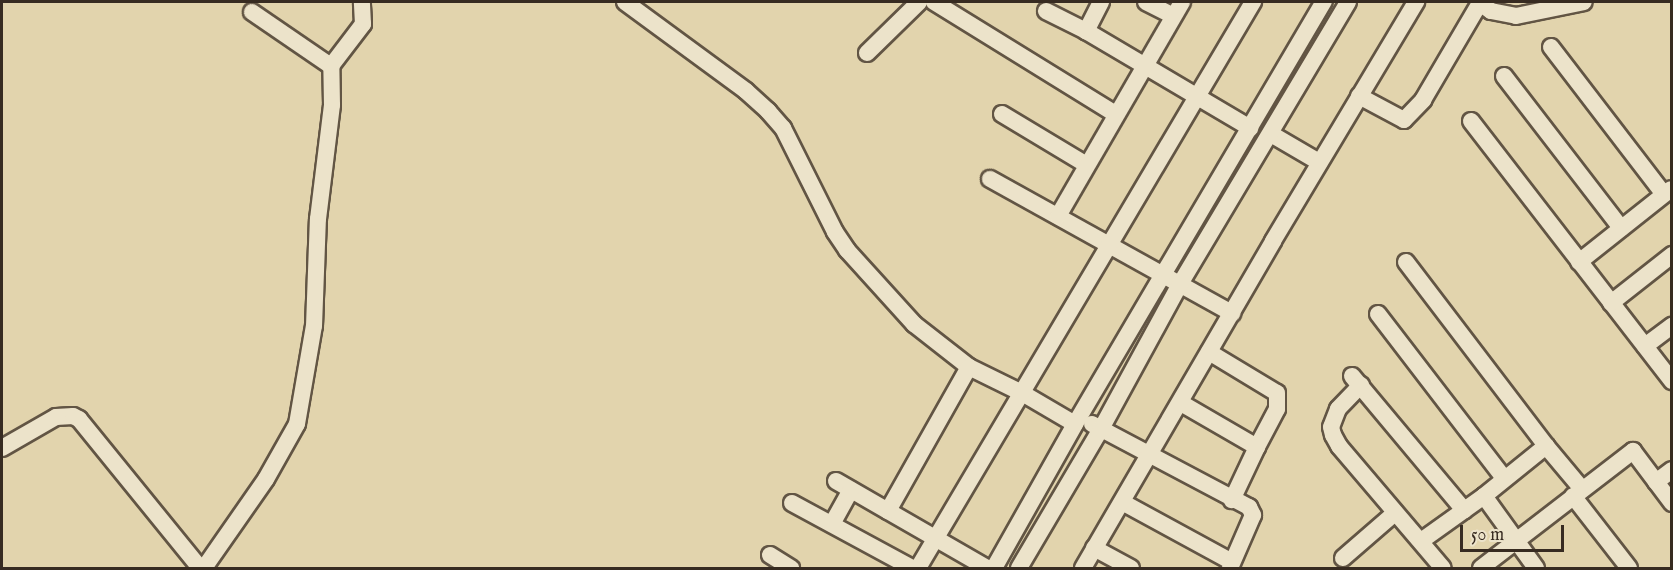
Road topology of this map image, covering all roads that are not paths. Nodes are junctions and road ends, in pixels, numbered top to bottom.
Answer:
1 (362, 2) edge
2 (625, 2) edge
3 (919, 2) edge
4 (934, 2) edge
5 (1101, 2) edge
6 (1146, 2) edge
7 (1182, 2) edge
8 (1253, 2) edge
9 (1324, 2) edge
10 (1348, 2) edge
11 (1416, 2) edge
12 (1480, 2) edge
13 (1584, 2) edge
14 (1046, 11) dead end
15 (252, 12) dead end
16 (1173, 16) junction
17 (1086, 31) junction
18 (1551, 47) dead end
19 (867, 53) dead end
20 (1144, 65) junction
21 (331, 66) junction
22 (1504, 76) dead end
23 (1359, 96) junction
24 (1196, 97) junction
25 (1002, 114) dead end
26 (1115, 114) junction
27 (1471, 121) dead end
28 (1250, 128) junction
29 (1271, 134) junction
30 (1319, 162) junction
31 (1087, 165) junction
32 (990, 178) dead end
33 (1668, 191) edge
34 (1058, 216) junction
35 (1622, 228) junction
36 (1109, 245) junction
37 (1671, 255) edge
38 (1579, 261) junction
39 (1406, 262) dead end
40 (1164, 276) junction
41 (1180, 284) junction
42 (1611, 303) junction
43 (1232, 313) junction
44 (1378, 314) dead end
45 (1671, 326) edge
46 (1645, 346) junction
47 (1209, 352) junction
48 (969, 367) junction
49 (1671, 381) edge
50 (1022, 393) junction
51 (1181, 403) junction
52 (1087, 423) junction
53 (1546, 446) junction
54 (1257, 447) junction
55 (2, 448) edge
56 (1149, 455) junction
57 (1671, 470) edge
58 (1504, 478) junction
59 (836, 481) dead end
60 (1656, 482) junction
61 (851, 490) junction
62 (1578, 492) junction
63 (1484, 496) junction
64 (1232, 500) junction
65 (1122, 502) junction
66 (792, 503) dead end
67 (1671, 503) edge
68 (1464, 510) junction
69 (888, 511) junction
70 (1395, 513) junction
71 (832, 524) junction
72 (936, 540) junction
73 (1421, 541) junction
74 (1516, 541) junction
75 (1094, 548) junction
76 (770, 555) dead end
77 (1343, 558) dead end
78 (1231, 565) edge
79 (1434, 566) edge
80 (202, 568) edge
81 (792, 568) edge
82 (912, 568) edge
83 (918, 568) edge
84 (987, 568) edge
85 (994, 568) edge
86 (1019, 568) edge
87 (1083, 568) edge
88 (1131, 568) edge
89 (1481, 568) edge
90 (1536, 568) edge
91 (1629, 568) edge

1 - 21 street
2 - 48 street
3 - 19 street
4 - 26 street
5 - 17 street
6 - 16 street
7 - 16 street
8 - 24 street
9 - 28 street
10 - 29 street
11 - 23 street
12 - 13 street
12 - 23 street
14 - 17 street
15 - 21 street
16 - 20 street
17 - 20 street
18 - 33 street
20 - 24 street
20 - 26 street
21 - 80 street
22 - 35 street
23 - 30 street
24 - 28 street
24 - 36 street
25 - 31 street
26 - 31 street
27 - 38 street
28 - 40 street
29 - 30 street
29 - 41 street
30 - 43 street
31 - 34 street
32 - 34 street
33 - 35 street
34 - 36 street
35 - 38 street
36 - 40 street
36 - 50 street
37 - 42 street
38 - 42 street
39 - 53 street
40 - 41 street
40 - 52 street
41 - 43 street
41 - 52 street
42 - 46 street
43 - 47 street
44 - 58 street
45 - 46 street
46 - 49 street
47 - 51 street
47 - 54 street
48 - 50 street
48 - 69 street
50 - 52 street
50 - 72 street
51 - 54 street
51 - 56 street
52 - 56 street
52 - 85 street
52 - 86 street
53 - 58 street
53 - 62 street
54 - 64 street
55 - 80 street
56 - 64 street
56 - 65 street
57 - 60 street
58 - 63 street
59 - 61 street
60 - 62 street
60 - 67 street
61 - 69 street
61 - 71 street
62 - 74 street
62 - 91 street
63 - 68 street
63 - 74 street
64 - 78 street
65 - 75 street
65 - 78 street
66 - 71 street
68 - 70 street
68 - 73 street
69 - 72 street
70 - 73 street
70 - 77 street
71 - 82 street
72 - 83 street
72 - 84 street
73 - 79 street
74 - 89 street
74 - 90 street
75 - 87 street
75 - 88 street
76 - 81 street

